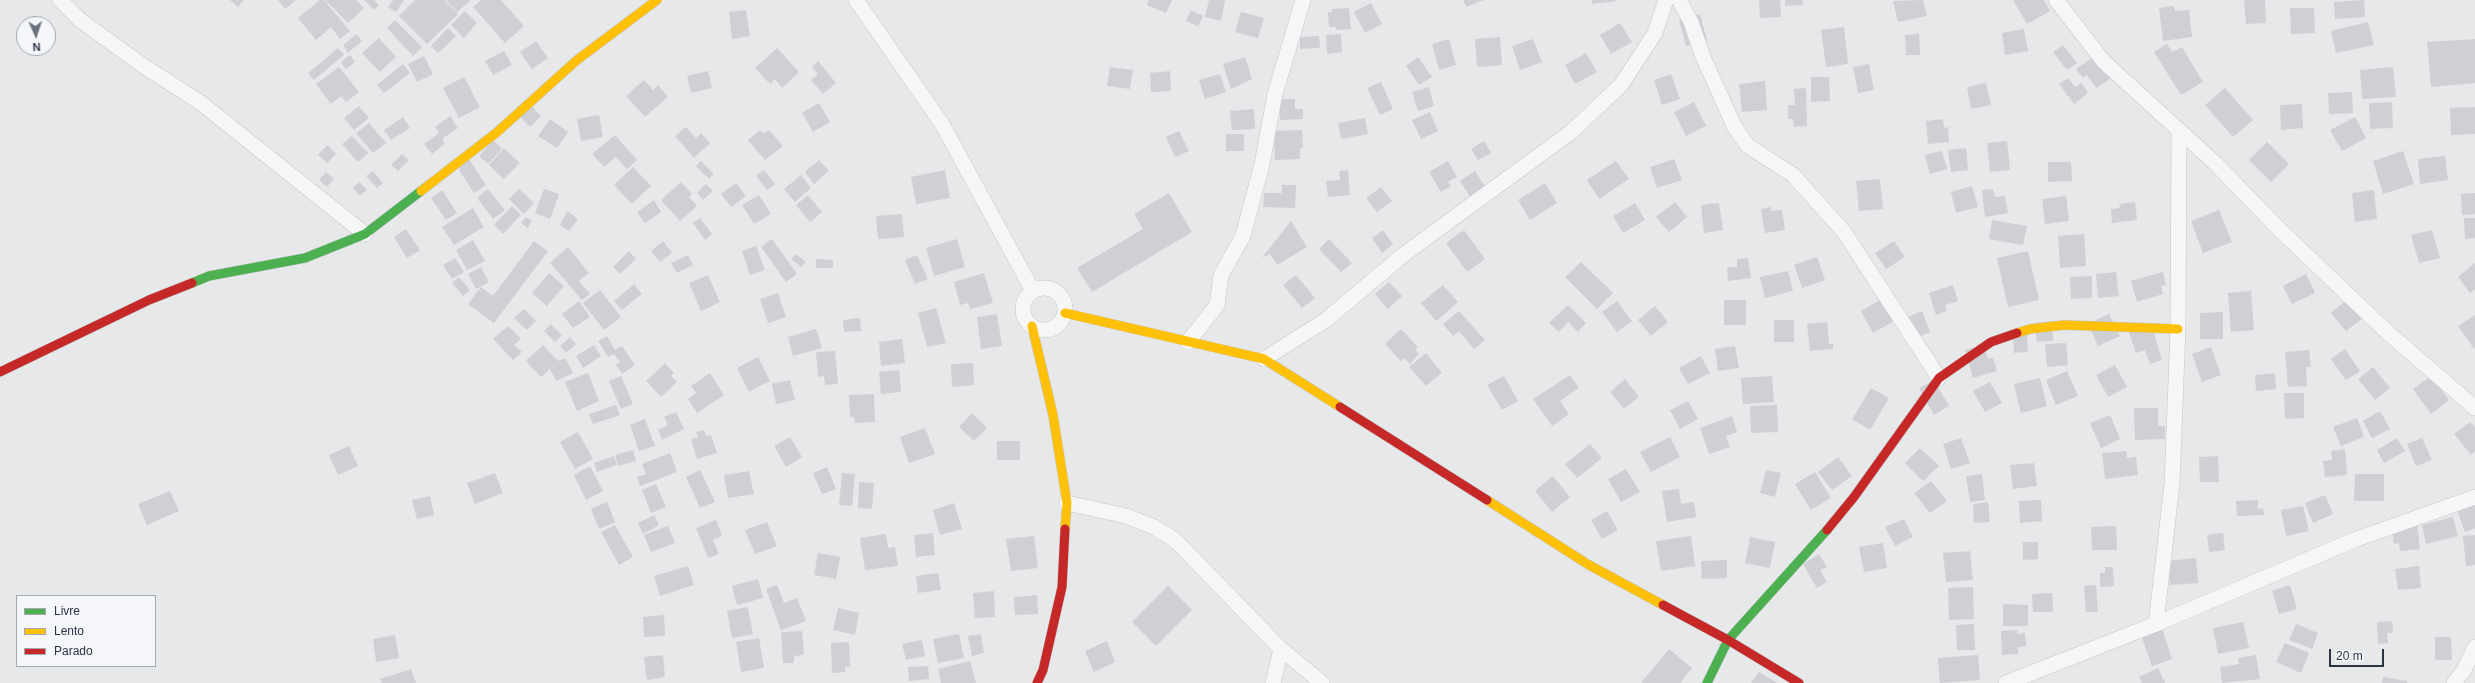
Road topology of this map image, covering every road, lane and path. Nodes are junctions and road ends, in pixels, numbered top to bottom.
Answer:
1 (60, 0) edge
2 (657, 0) edge
3 (856, 0) edge
4 (1303, 0) edge
5 (1666, 0) edge
6 (1678, 0) edge
7 (2056, 0) edge
8 (2179, 132) junction
9 (365, 234) junction
10 (1033, 291) junction
11 (1065, 313) junction
12 (1032, 326) junction
13 (2178, 330) junction
14 (1188, 342) junction
15 (1264, 359) junction
16 (0, 372) edge
17 (1939, 378) junction
18 (2475, 408) edge
19 (2475, 497) edge
20 (1067, 503) junction
21 (2156, 624) junction
22 (1728, 640) junction
23 (2475, 647) edge
24 (1281, 649) junction
25 (1043, 679) edge
26 (1274, 683) edge
27 (1322, 683) edge
28 (1707, 683) edge
29 (1799, 683) edge
30 (2006, 683) edge
31 (2454, 683) edge

1 - 9 street
2 - 9 street
3 - 10 street
4 - 14 street
5 - 15 street
6 - 17 street
7 - 8 street
8 - 13 street
8 - 18 street
9 - 16 street
10 - 11 street
10 - 12 street
11 - 12 street
11 - 14 street
12 - 20 street
13 - 17 street
13 - 21 street
14 - 15 street
15 - 22 street
17 - 22 street
19 - 21 street
20 - 24 street
20 - 25 street
21 - 30 street
22 - 28 street
22 - 29 street
23 - 31 street
24 - 26 street
24 - 27 street

